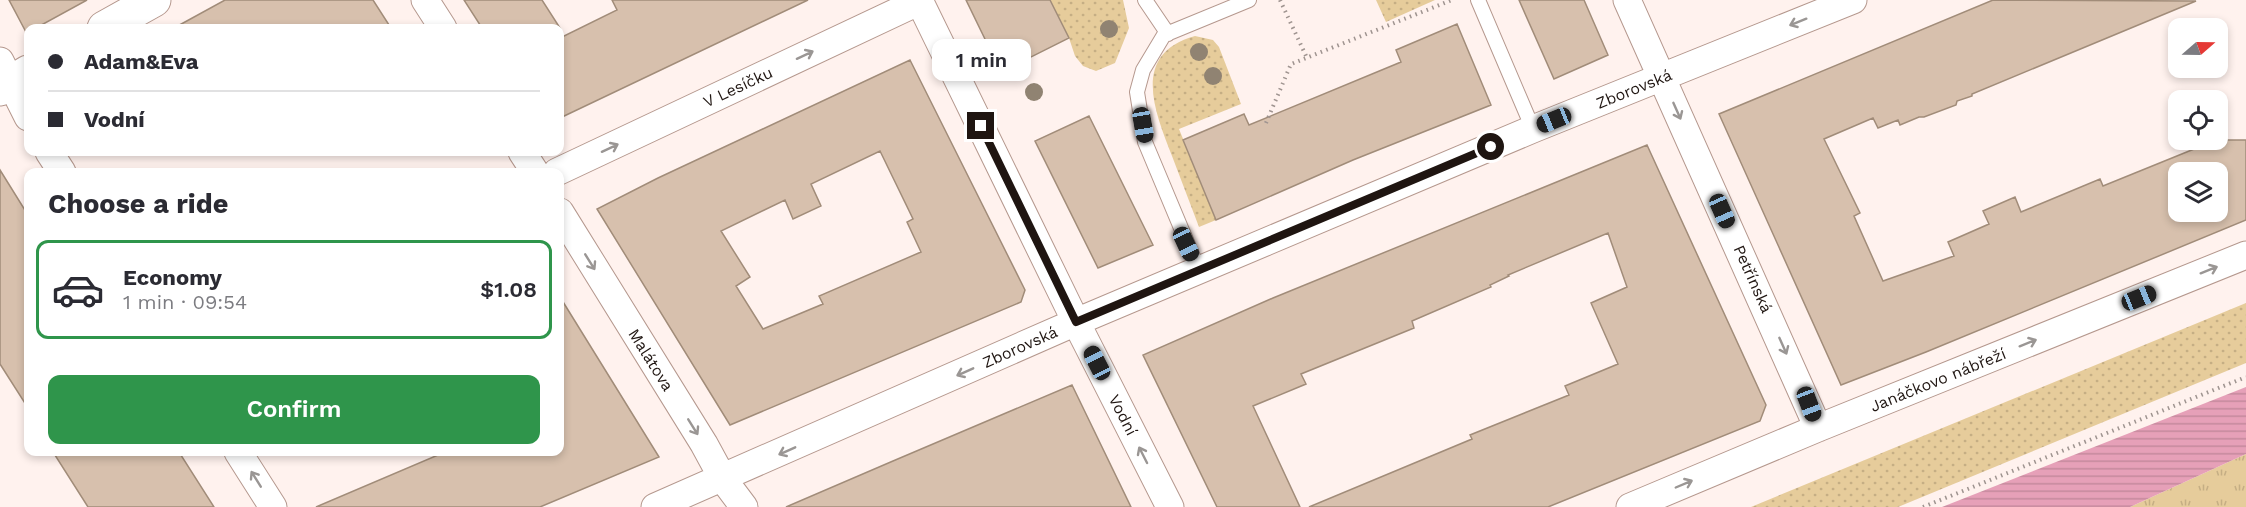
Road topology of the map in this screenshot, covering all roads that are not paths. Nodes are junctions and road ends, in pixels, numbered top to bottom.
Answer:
1 (154, 0) edge
2 (425, 0) edge
3 (919, 0) edge
4 (1145, 0) edge
5 (1249, 0) edge
6 (1478, 0) edge
7 (1627, 0) edge
8 (1853, 0) edge
9 (111, 24) edge
10 (440, 24) edge
11 (1168, 34) junction
12 (10, 76) edge
13 (1662, 77) junction
14 (24, 108) edge
15 (1533, 129) junction
16 (564, 169) edge
17 (564, 218) edge
18 (2246, 255) edge
19 (1198, 271) junction
20 (1076, 322) junction
21 (1818, 428) junction
22 (241, 456) edge
23 (723, 479) junction
24 (273, 507) edge
25 (655, 507) edge
26 (744, 507) edge
27 (1170, 507) edge
28 (1630, 507) edge

1 - 9 street
2 - 10 street
16 -> 3 street, V Lesíčku
3 - 20 street, Vodní
4 - 11 lane
5 - 11 lane
6 - 15 lane
7 - 13 street, Petřínská
8 -> 13 street, Zborovská
11 - 19 lane
12 - 14 street
13 - 15 street, Zborovská
13 -> 21 street, Petřínská
15 - 19 street, Zborovská
17 -> 23 street, Malátova
21 -> 18 street, Janáčkovo nábřeží
19 - 20 street, Zborovská
20 -> 23 street, Zborovská
27 -> 20 street, Vodní
28 -> 21 street, Janáčkovo nábřeží
24 -> 22 street
23 - 25 street, Zborovská
23 - 26 street, Malátova

